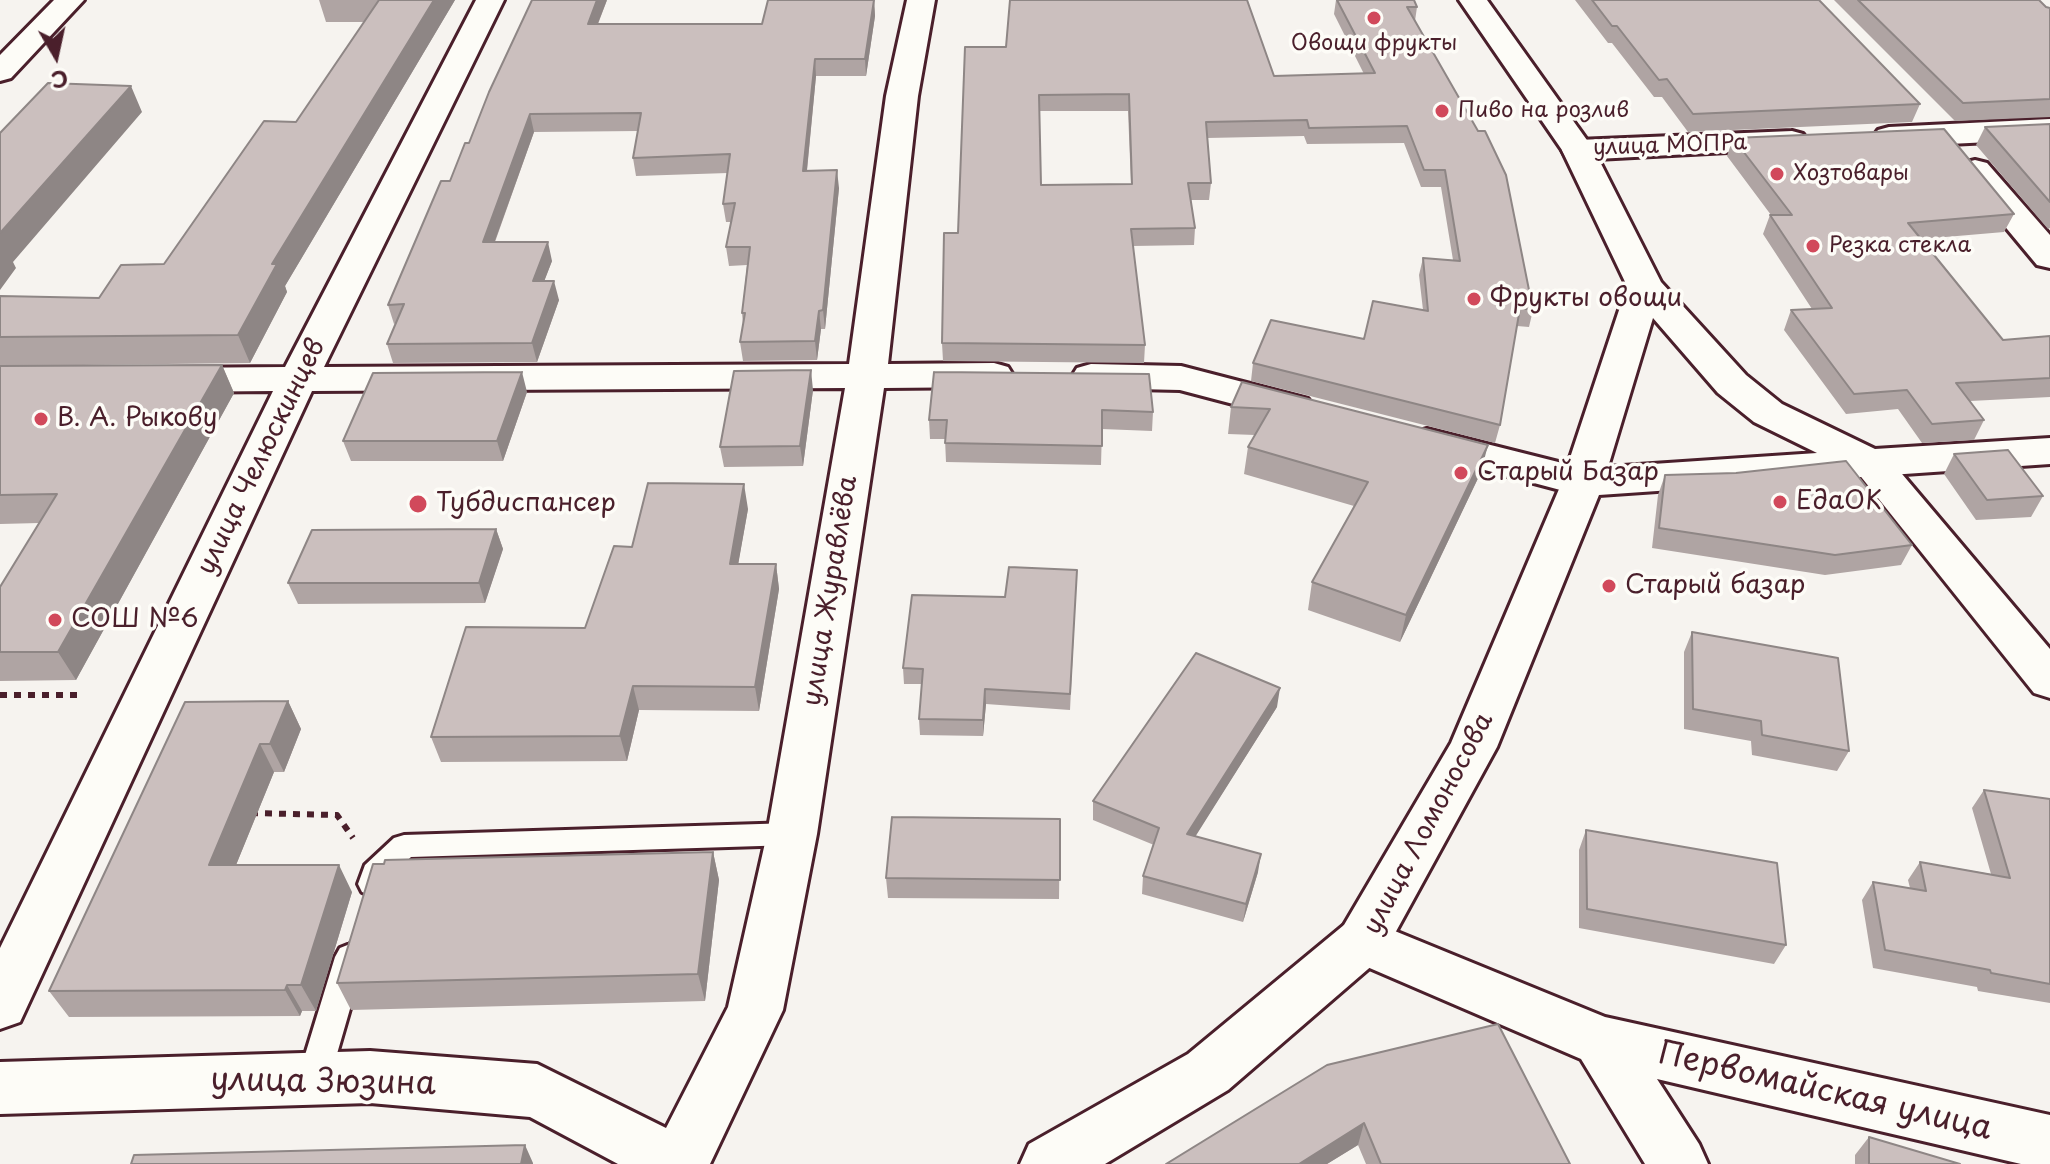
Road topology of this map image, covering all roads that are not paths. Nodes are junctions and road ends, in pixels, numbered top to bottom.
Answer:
1 (70, 0) edge
2 (490, 0) edge
3 (921, 0) edge
4 (1473, 0) edge
5 (0, 72) edge
6 (1913, 101) edge
7 (2050, 129) edge
8 (1947, 135) junction
9 (1578, 150) junction
10 (2050, 257) edge
11 (1645, 286) junction
12 (867, 375) junction
13 (125, 380) edge
14 (298, 380) junction
15 (1336, 418) edge
16 (1398, 434) edge
17 (2050, 451) edge
18 (1872, 464) junction
19 (1583, 482) junction
20 (2050, 681) edge
21 (792, 834) junction
22 (1363, 941) junction
23 (0, 1005) edge
24 (1601, 1041) junction
25 (314, 1078) junction
26 (0, 1088) edge
27 (2050, 1143) edge
28 (678, 1164) edge
29 (1050, 1164) edge
30 (1678, 1164) edge

1 - 5 street
2 - 14 street, улица Челюскинцев
3 - 12 street, улица Журавлёва
4 - 9 street
6 - 8 street
7 - 8 street, улица МОПРа
8 - 9 street, улица МОПРа
8 - 10 street
9 - 11 street
11 - 18 street
11 - 19 street, улица Ломоносова
12 - 14 street
12 - 15 street
12 - 21 street, улица Журавлёва
13 - 14 street
14 - 23 street, улица Челюскинцев
16 - 19 street
17 - 18 street
18 - 19 street
18 - 20 street
19 - 22 street, улица Ломоносова
21 - 25 lane
21 - 28 street, улица Журавлёва
22 - 24 street, улица Ломоносова
22 - 29 street
24 - 27 street, Первомайская улица
24 - 30 street
25 - 26 street, улица Зюзина
25 - 28 street, улица Зюзина

